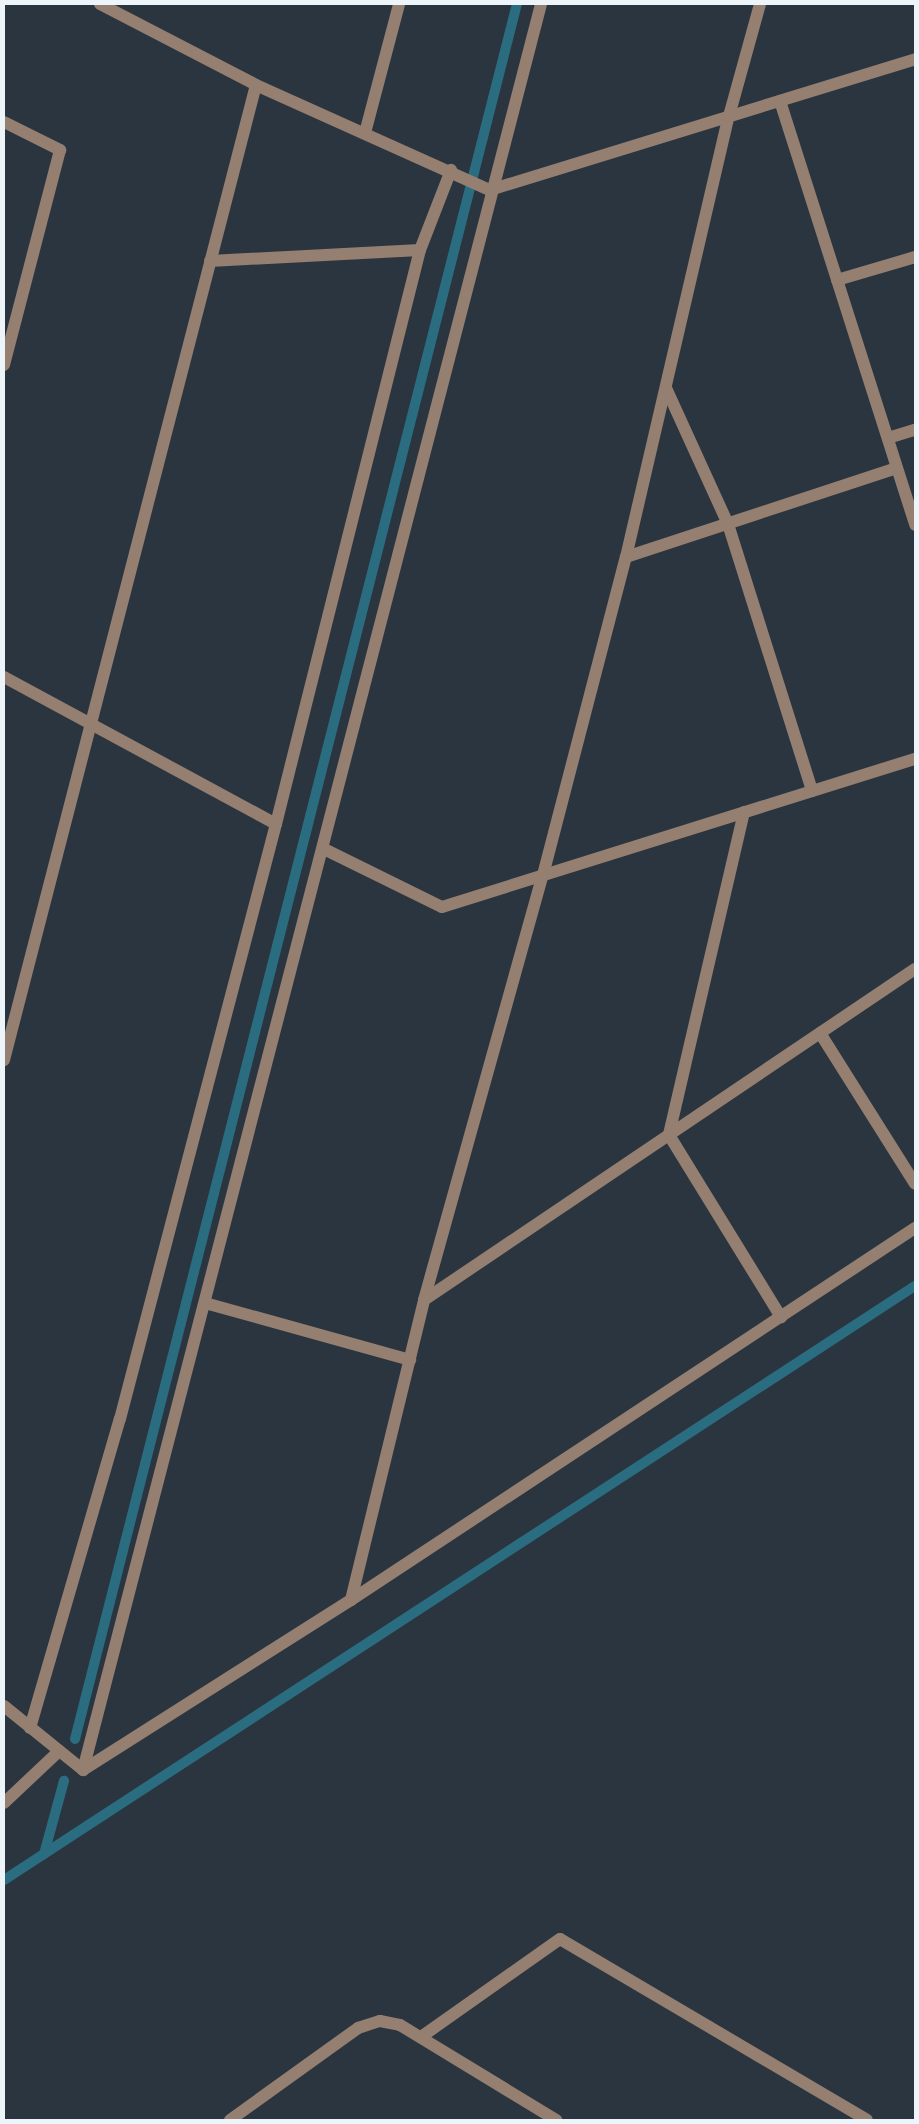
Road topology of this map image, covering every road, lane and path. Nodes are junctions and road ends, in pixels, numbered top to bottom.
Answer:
1 (100, 4) edge
2 (398, 4) edge
3 (541, 4) edge
4 (760, 4) edge
5 (915, 59) edge
6 (256, 85) junction
7 (780, 101) junction
8 (730, 116) junction
9 (4, 122) edge
10 (366, 133) junction
11 (451, 170) junction
12 (490, 190) junction
13 (420, 250) junction
14 (915, 257) edge
15 (210, 261) junction
16 (837, 280) junction
17 (4, 365) edge
18 (666, 388) junction
19 (915, 430) edge
20 (888, 438) junction
21 (897, 468) junction
22 (728, 524) junction
23 (915, 525) edge
24 (626, 558) junction
25 (4, 677) edge
26 (91, 722) junction
27 (915, 759) edge
28 (812, 791) junction
29 (744, 812) junction
30 (276, 824) junction
31 (324, 849) junction
32 (544, 875) junction
33 (915, 969) edge
34 (820, 1033) junction
35 (4, 1060) edge
36 (669, 1135) junction
37 (915, 1184) edge
38 (915, 1228) edge
39 (424, 1300) junction
40 (205, 1303) junction
41 (781, 1317) junction
42 (410, 1360) junction
43 (350, 1600) junction
44 (4, 1706) edge
45 (30, 1728) junction
46 (59, 1751) junction
47 (83, 1770) junction
48 (4, 1803) edge
49 (421, 2037) junction
50 (230, 2120) edge
51 (555, 2120) edge
52 (867, 2120) edge

1 - 6 street
2 - 10 street
3 - 12 street
4 - 8 street
5 - 7 street
6 - 10 street
6 - 15 street
7 - 8 street
7 - 16 street
8 - 12 street
8 - 18 street
9 - 17 street
10 - 11 street
11 - 12 street
11 - 13 street
12 - 31 street
13 - 15 street
13 - 30 street
14 - 16 street
15 - 26 street
16 - 20 street
18 - 22 street
18 - 24 street
19 - 20 street
20 - 21 street
21 - 22 street
21 - 23 street
22 - 24 street
22 - 28 street
24 - 32 street
25 - 26 street
26 - 30 street
26 - 35 street
27 - 28 street
28 - 29 street
29 - 32 street
29 - 36 street
30 - 45 street
31 - 32 street
31 - 40 street
32 - 39 street
33 - 34 street
34 - 36 street
34 - 37 street
36 - 39 street
36 - 41 street
38 - 41 street
39 - 42 street
40 - 42 street
40 - 47 street
41 - 43 street
42 - 43 street
43 - 47 street
44 - 45 street
45 - 46 street
46 - 47 street
46 - 48 street
49 - 50 street
49 - 51 street
49 - 52 street

